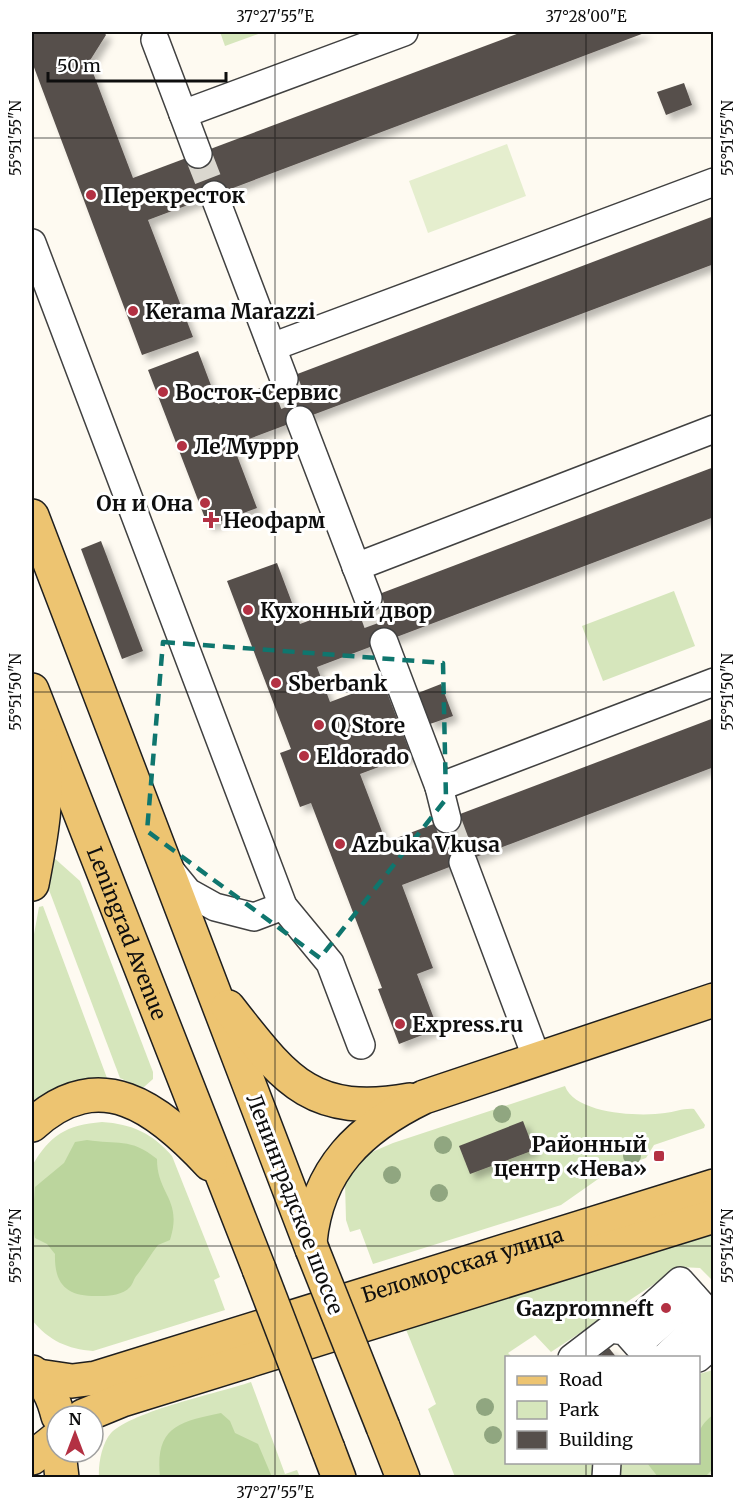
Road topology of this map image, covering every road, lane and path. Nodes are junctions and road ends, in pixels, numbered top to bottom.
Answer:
1 (404, 32) edge
2 (155, 40) dead end
3 (183, 114) junction
4 (198, 153) tunnel mouth
5 (714, 182) edge
6 (214, 195) tunnel mouth
7 (32, 243) edge
8 (272, 347) junction
9 (284, 379) tunnel mouth
10 (300, 420) tunnel mouth
11 (714, 429) edge
12 (32, 516) edge
13 (356, 567) junction
14 (368, 598) tunnel mouth
15 (384, 642) tunnel mouth
16 (714, 682) edge
17 (36, 702) edge
18 (439, 787) junction
19 (447, 819) tunnel mouth
20 (162, 861) junction
21 (463, 862) tunnel mouth
22 (32, 884) edge
23 (283, 906) junction
24 (207, 980) junction
25 (714, 1000) edge
26 (360, 1046) dead end
27 (537, 1059) junction
28 (424, 1097) junction
29 (32, 1125) edge
30 (221, 1177) junction
31 (714, 1186) edge
32 (711, 1217) edge
33 (311, 1245) junction
34 (705, 1310) edge
35 (637, 1344) edge
36 (714, 1344) edge
37 (575, 1356) edge
38 (666, 1356) edge
39 (700, 1356) edge
40 (35, 1374) edge
41 (55, 1404) edge
42 (105, 1407) edge
43 (45, 1448) edge
44 (32, 1458) edge
45 (334, 1463) edge
46 (403, 1478) edge

1 - 3 lane
2 - 3 lane
3 - 4 lane
5 - 8 lane
6 - 8 lane
7 - 23 lane
8 - 9 lane
10 - 13 lane
11 - 13 lane
12 - 20 main road
13 - 14 lane
15 - 18 lane
16 - 18 lane
17 - 22 main road
17 - 30 main road, Leningrad Avenue
18 - 19 lane
20 - 23 lane
20 - 24 main road
21 - 27 lane
23 - 26 lane
24 - 28 main road
24 - 33 main road, Ленинградское шоссе
25 - 27 main road
27 - 28 main road
28 - 33 main road
29 - 30 main road
30 - 45 main road, bridge
31 - 40 main road, Беломорская улица
32 - 42 main road, Беломорская улица
33 - 46 main road, Ленинградское шоссе, bridge
34 - 35 lane
34 - 38 lane
35 - 37 lane
36 - 39 lane
40 - 41 main road
43 - 44 main road

